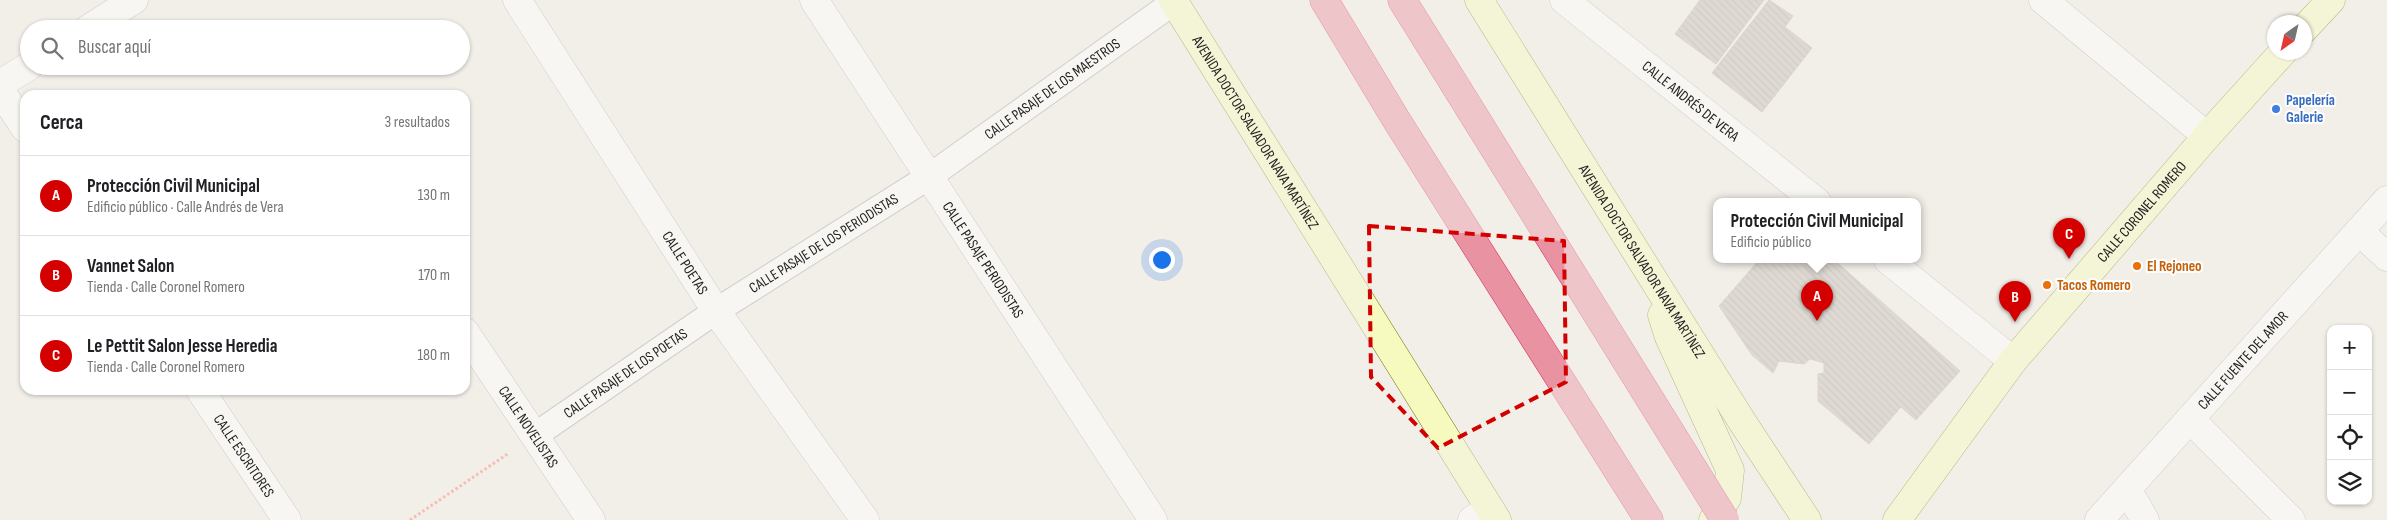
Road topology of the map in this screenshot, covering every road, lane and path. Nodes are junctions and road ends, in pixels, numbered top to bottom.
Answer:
1 (134, 0) edge
2 (517, 0) edge
3 (814, 0) edge
4 (1324, 0) edge
5 (1402, 0) edge
6 (1479, 0) edge
7 (1564, 0) edge
8 (2043, 0) edge
9 (2330, 0) edge
10 (1173, 1) edge
11 (102, 20) edge
12 (2312, 20) edge
13 (2276, 60) edge
14 (20, 72) edge
15 (0, 84) edge
16 (0, 90) edge
17 (20, 120) edge
18 (2207, 136) junction
19 (930, 176) junction
20 (1812, 198) edge
21 (2387, 200) edge
22 (2359, 231) junction
23 (2387, 257) edge
24 (1892, 263) edge
25 (1645, 266) junction
26 (716, 311) junction
27 (470, 340) edge
28 (2013, 361) junction
29 (203, 395) edge
30 (2190, 419) junction
31 (534, 436) junction
32 (2127, 490) junction
33 (1490, 517) edge
34 (287, 520) edge
35 (410, 520) edge
36 (591, 520) edge
37 (865, 520) edge
38 (1153, 520) edge
39 (1649, 520) edge
40 (1712, 520) edge
41 (1725, 520) edge
42 (1807, 520) edge
43 (1897, 520) edge
44 (2099, 520) edge
45 (2145, 520) edge
46 (2291, 520) edge

1 - 11 street
2 - 26 street, CALLE POETAS
3 - 19 street, CALLE PASAJE PERIODISTAS
4 - 39 highway
5 - 41 highway, bridge
6 - 25 main road, AVENIDA DOCTOR SALVADOR NAVA MARTÍNEZ
7 - 20 street, CALLE ANDRÉS DE VERA
8 - 18 street
9 - 12 main road
10 - 19 street, CALLE PASAJE DE LOS MAESTROS
10 - 33 main road, AVENIDA DOCTOR SALVADOR NAVA MARTÍNEZ
13 - 18 main road, CALLE CORONEL ROMERO
14 - 15 street
16 - 17 street
18 - 28 main road, CALLE CORONEL ROMERO
19 - 26 street, CALLE PASAJE DE LOS PERIODISTAS
19 - 38 street, CALLE PASAJE PERIODISTAS
21 - 22 street, CALLE FUENTE DEL AMOR
22 - 23 street
22 - 30 street, CALLE FUENTE DEL AMOR
24 - 28 street
25 - 40 main road
25 - 42 main road, AVENIDA DOCTOR SALVADOR NAVA MARTÍNEZ
26 - 31 street, CALLE PASAJE DE LOS POETAS
26 - 37 street, CALLE POETAS
27 - 31 street, CALLE NOVELISTAS
28 - 43 main road, CALLE CORONEL ROMERO
29 - 34 street, CALLE ESCRITORES
30 - 32 street, CALLE FUENTE DEL AMOR
30 - 46 street
31 - 35 path
31 - 36 street, CALLE NOVELISTAS
32 - 44 street, CALLE FUENTE DEL AMOR
32 - 45 street

